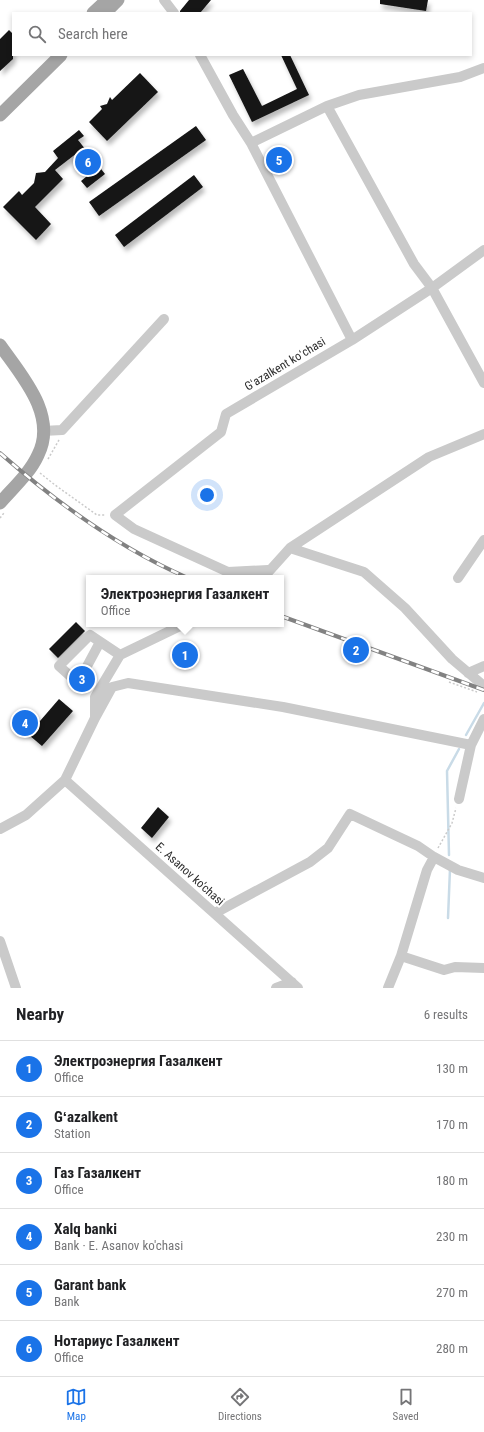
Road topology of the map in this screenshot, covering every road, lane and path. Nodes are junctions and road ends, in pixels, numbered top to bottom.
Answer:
1 (106, 0) edge
2 (118, 0) edge
3 (164, 0) edge
4 (94, 12) edge
5 (106, 12) edge
6 (173, 12) edge
7 (49, 56) edge
8 (60, 56) edge
9 (201, 56) edge
10 (484, 68) edge
11 (0, 104) edge
12 (327, 106) junction
13 (0, 115) edge
14 (251, 143) junction
15 (484, 250) edge
16 (432, 288) junction
17 (164, 319) dead end
18 (352, 340) junction
19 (0, 345) edge
20 (484, 383) edge
21 (62, 430) junction
22 (43, 431) junction
23 (484, 434) edge
24 (48, 461) dead end
25 (36, 478) dead end
26 (0, 503) edge
27 (115, 515) junction
28 (484, 540) edge
29 (290, 548) junction
30 (266, 574) edge
31 (231, 575) edge
32 (458, 578) dead end
33 (178, 627) edge
34 (100, 642) junction
35 (120, 655) junction
36 (484, 666) edge
37 (468, 673) junction
38 (449, 682) dead end
39 (480, 689) edge
40 (95, 718) junction
41 (484, 719) edge
42 (471, 745) junction
43 (65, 780) junction
44 (459, 799) joint
45 (0, 829) edge
46 (434, 857) junction
47 (484, 878) edge
48 (215, 913) junction
49 (0, 941) edge
50 (401, 956) junction
51 (484, 968) edge
52 (295, 985) edge
53 (16, 988) edge
54 (276, 988) edge
55 (388, 988) edge

1 - 4 main road
2 - 5 main road
3 - 6 street
7 - 11 main road
8 - 13 main road
9 - 14 street
10 - 12 street
12 - 14 street
12 - 16 street
14 - 18 street
15 - 16 street, Gʻazalkent koʻchasi
16 - 18 street, Gʻazalkent koʻchasi
16 - 20 street
17 - 21 street
18 - 27 street, Gʻazalkent koʻchasi
19 - 22 main road
21 - 22 street
21 - 24 path
22 - 26 main road
23 - 29 street
25 - 27 path
27 - 31 street
28 - 32 street
29 - 30 street
29 - 37 street
30 - 31 street
33 - 35 street
34 - 34 street
34 - 35 street
35 - 40 street
36 - 37 street
37 - 39 street
38 - 39 path
40 - 42 street
40 - 43 street
41 - 42 street
42 - 44 street
43 - 45 street
43 - 48 street, E. Asanov ko'chasi
44 - 46 path
46 - 47 street
46 - 48 street
46 - 50 street
48 - 52 street, E. Asanov ko'chasi
49 - 53 street
50 - 51 street
50 - 55 street
52 - 54 street

